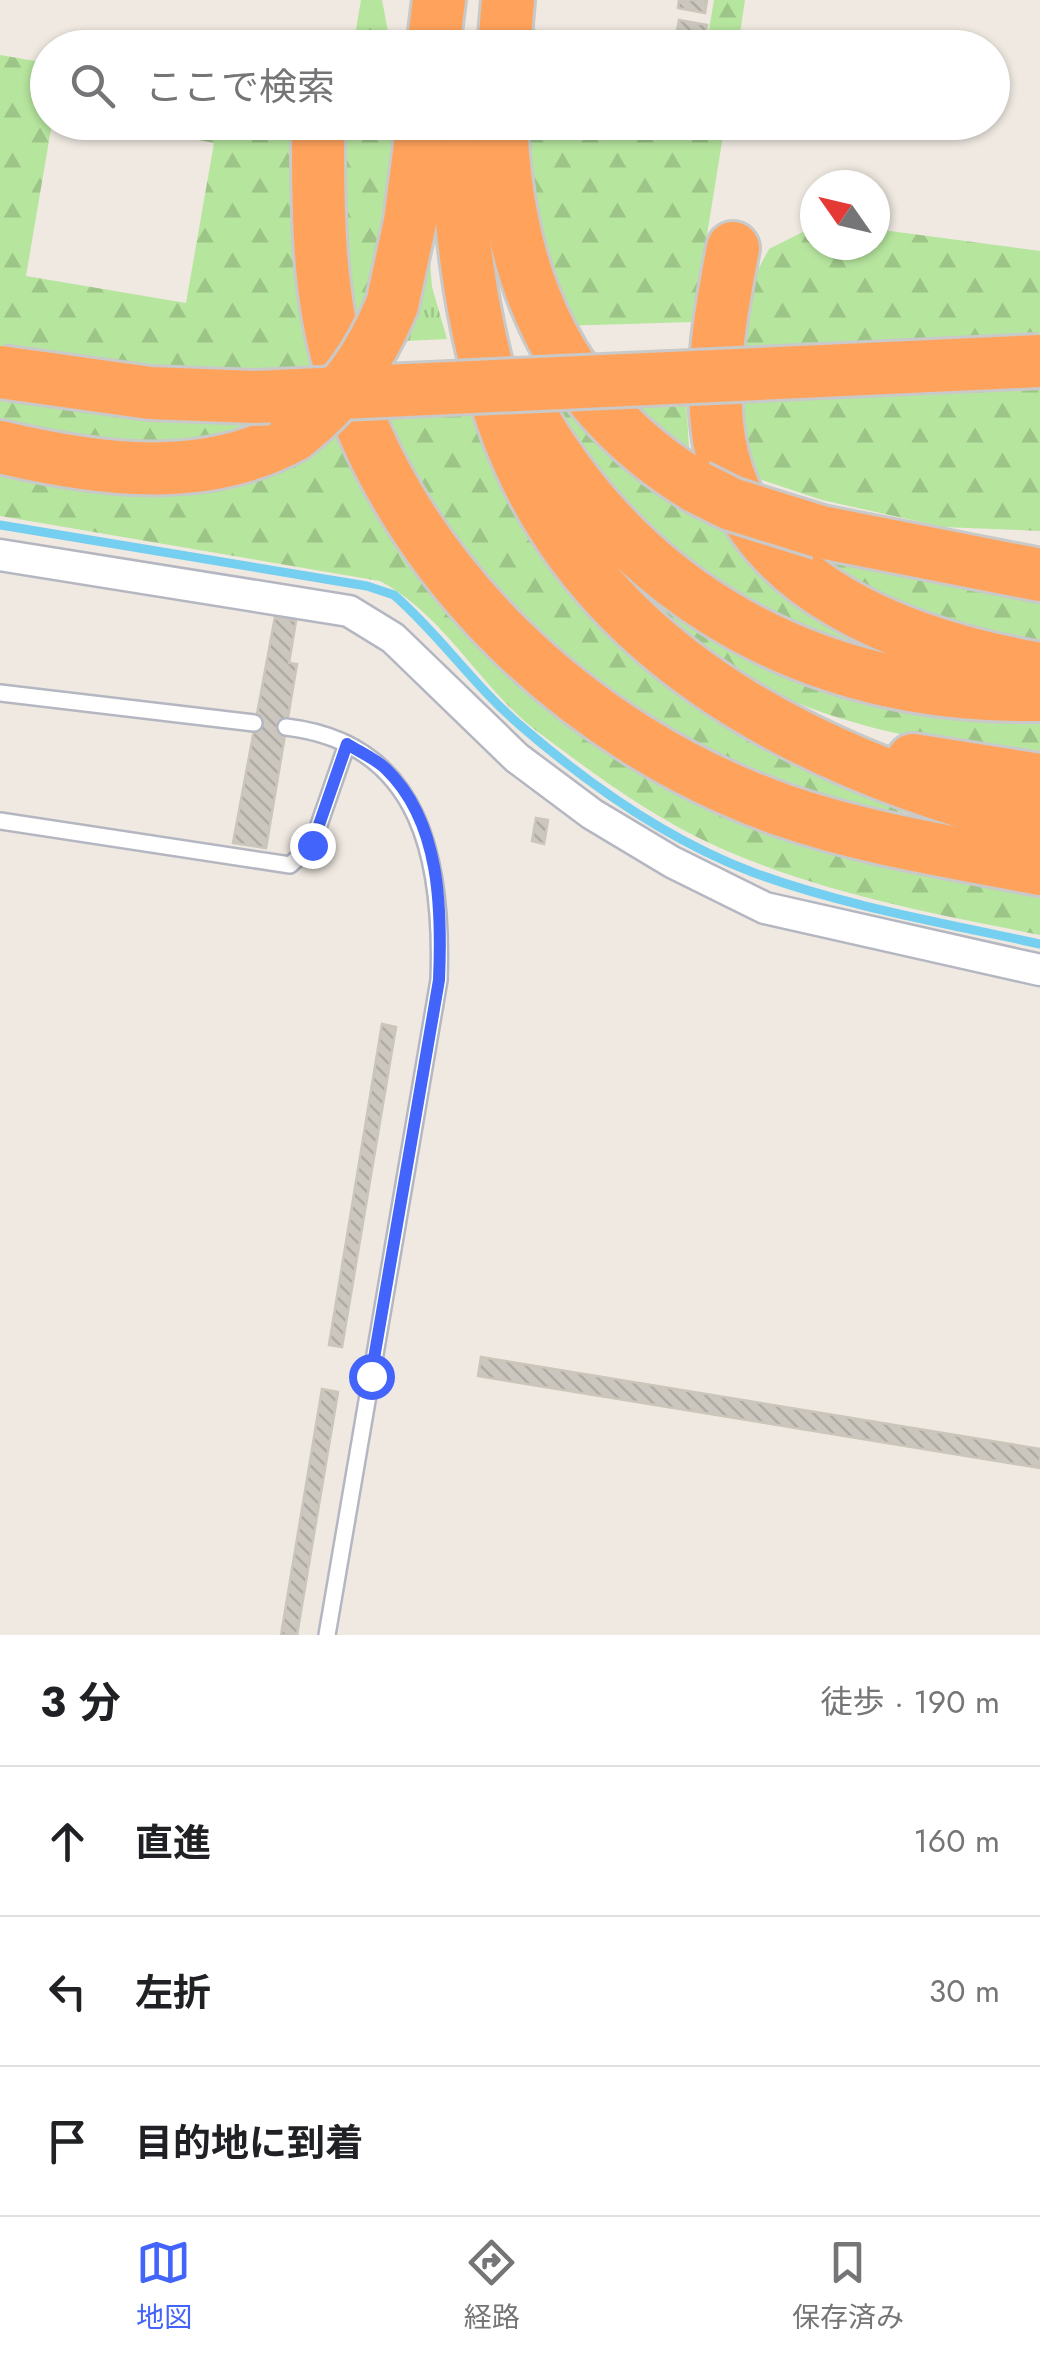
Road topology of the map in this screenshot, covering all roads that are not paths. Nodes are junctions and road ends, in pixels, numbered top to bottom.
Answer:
1 (439, 0) edge
2 (450, 0) edge
3 (508, 0) edge
4 (435, 30) edge
5 (450, 30) edge
6 (506, 30) edge
7 (421, 140) edge
8 (456, 140) edge
9 (502, 140) edge
10 (318, 144) dead end
11 (734, 248) dead end
12 (472, 285) junction
13 (1040, 362) edge
14 (0, 372) edge
15 (0, 448) edge
16 (0, 556) edge
17 (983, 564) junction
18 (1040, 564) edge
19 (1040, 575) edge
20 (1040, 668) edge
21 (0, 693) edge
22 (1040, 695) edge
23 (254, 723) dead end
24 (286, 727) dead end
25 (786, 729) junction
26 (347, 744) junction
27 (1040, 780) edge
28 (0, 821) edge
29 (1040, 823) edge
30 (1040, 870) edge
31 (1040, 970) edge
32 (327, 1635) edge

1 - 4 highway
2 - 5 highway
3 - 6 highway
7 - 15 highway, bridge
8 - 12 highway
9 - 17 highway, bridge
10 - 30 highway
11 - 20 highway
12 - 22 highway
12 - 25 highway
13 - 14 highway, bridge
16 - 31 street
17 - 18 highway
17 - 19 highway
21 - 23 lane
24 - 26 lane
25 - 27 highway
25 - 29 highway
26 - 28 lane
26 - 32 lane

